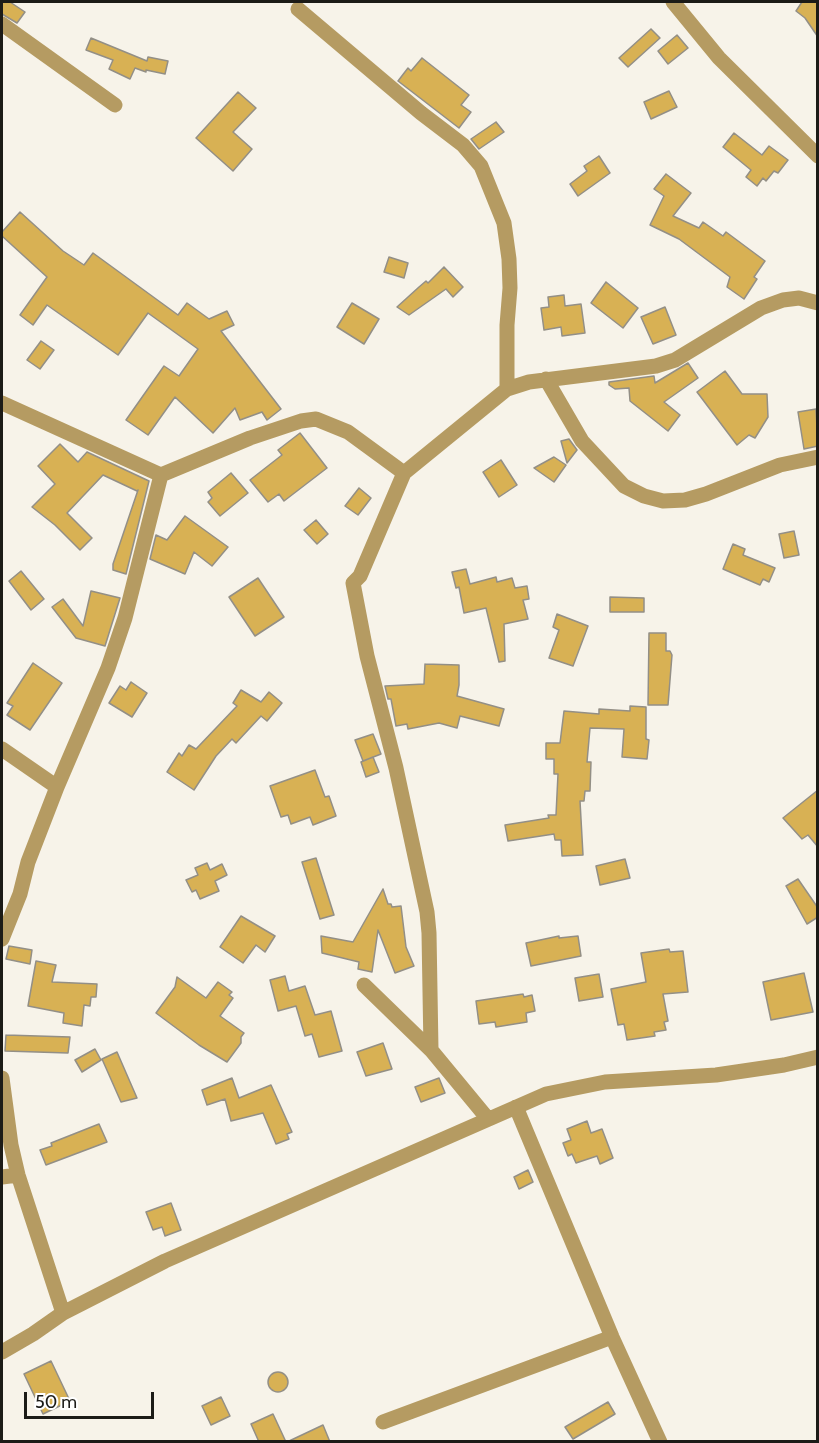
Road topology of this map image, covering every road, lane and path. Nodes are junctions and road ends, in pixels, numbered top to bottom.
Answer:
1 (674, 2) edge
2 (298, 9) dead end
3 (2, 24) edge
4 (115, 105) dead end
5 (818, 156) edge
6 (818, 303) edge
7 (546, 380) junction
8 (507, 389) junction
9 (2, 404) edge
10 (818, 457) edge
11 (404, 473) junction
12 (161, 475) junction
13 (2, 748) edge
14 (57, 787) junction
15 (2, 939) edge
16 (364, 985) dead end
17 (431, 1050) junction
18 (818, 1057) edge
19 (2, 1078) edge
20 (516, 1107) junction
21 (488, 1119) junction
22 (18, 1175) junction
23 (2, 1177) edge
24 (63, 1313) junction
25 (612, 1337) junction
26 (2, 1352) edge
27 (383, 1422) dead end
28 (660, 1442) edge

1 - 5 street
2 - 8 street
3 - 4 street
6 - 7 street
7 - 8 street
7 - 10 street
8 - 11 street
9 - 12 street
11 - 12 street
11 - 17 street
12 - 14 street
13 - 14 street
14 - 15 street
16 - 17 street
17 - 21 street
18 - 20 street
19 - 22 street
20 - 21 street
20 - 25 street
21 - 24 street
22 - 23 street
22 - 24 street
24 - 26 street
25 - 27 street
25 - 28 street

